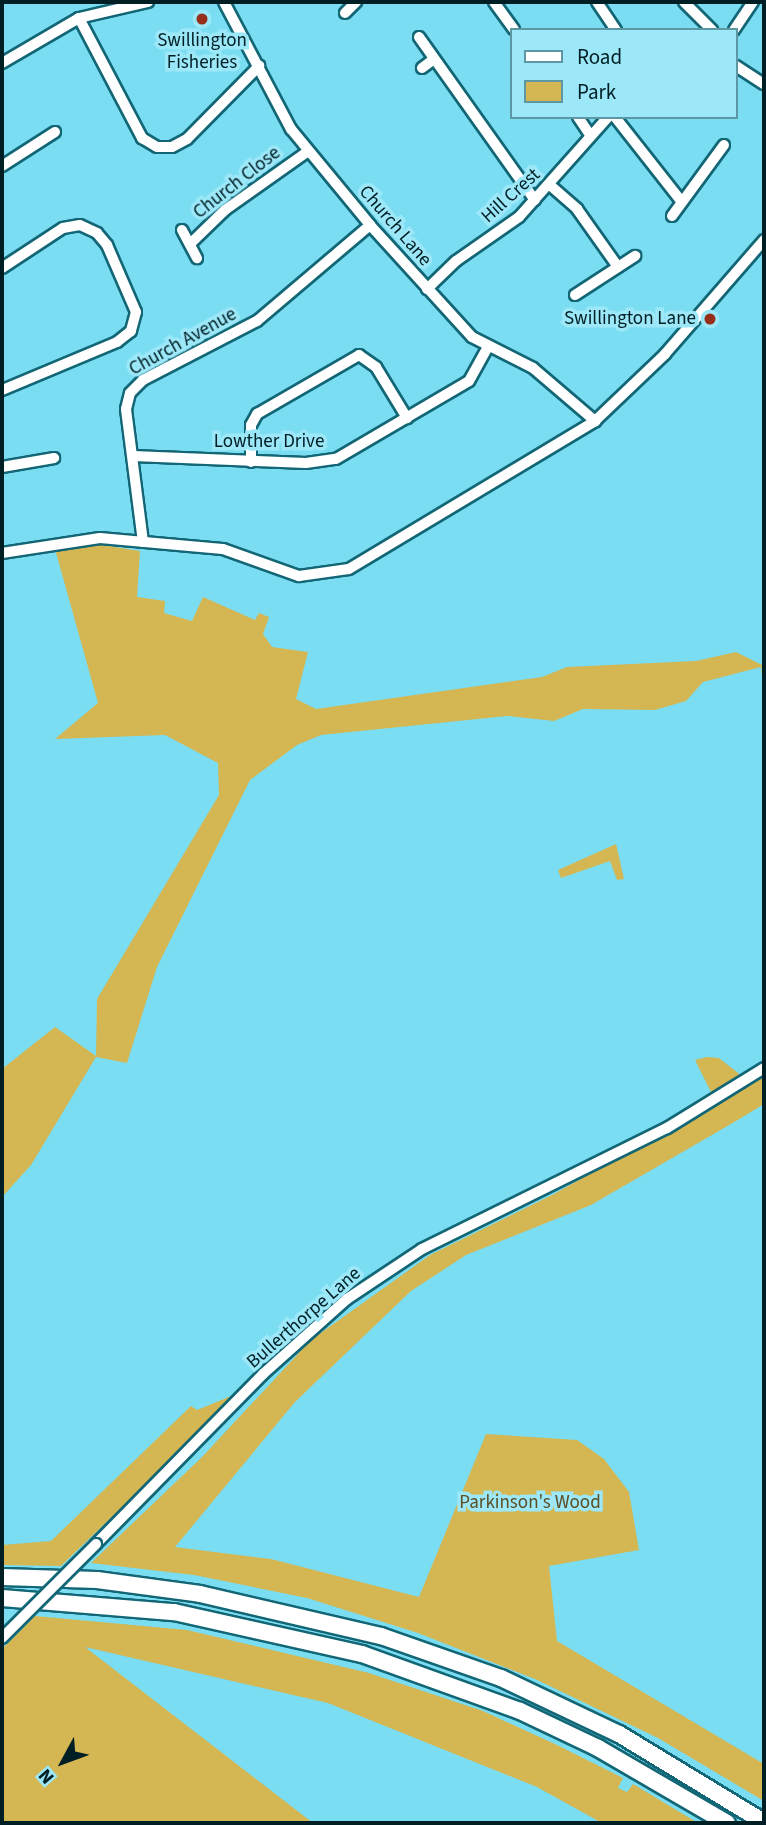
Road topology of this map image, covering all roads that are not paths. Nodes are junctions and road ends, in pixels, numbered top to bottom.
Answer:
1 (148, 2) edge
2 (224, 2) edge
3 (356, 2) edge
4 (597, 2) edge
5 (684, 2) edge
6 (495, 3) edge
7 (752, 4) edge
8 (484, 11) dead end
9 (764, 11) edge
10 (345, 13) dead end
11 (79, 18) junction
12 (513, 28) edge
13 (615, 28) edge
14 (710, 28) edge
15 (735, 28) edge
16 (419, 37) dead end
17 (435, 59) junction
18 (2, 63) edge
19 (259, 66) junction
20 (738, 67) edge
21 (422, 68) dead end
22 (764, 83) edge
23 (579, 119) edge
24 (606, 119) edge
25 (617, 119) edge
26 (55, 132) dead end
27 (590, 135) junction
28 (724, 145) dead end
29 (307, 152) junction
30 (2, 166) edge
31 (551, 186) junction
32 (535, 200) junction
33 (682, 202) junction
34 (672, 216) dead end
35 (370, 225) junction
36 (182, 230) dead end
37 (764, 240) edge
38 (190, 244) junction
39 (635, 256) dead end
40 (197, 258) dead end
41 (618, 267) junction
42 (2, 268) edge
43 (427, 289) junction
44 (575, 295) dead end
45 (488, 347) junction
46 (2, 390) edge
47 (407, 418) junction
48 (595, 421) junction
49 (133, 456) junction
50 (54, 458) dead end
51 (251, 462) junction
52 (2, 467) edge
53 (143, 542) junction
54 (2, 553) edge
55 (764, 1068) edge
56 (2, 1577) edge
57 (2, 1598) edge
58 (2, 1638) edge
59 (764, 1822) edge
60 (727, 1823) edge

1 - 11 street
2 - 19 street, Church Lane
3 - 10 street
4 - 13 street
5 - 14 street
6 - 8 street
6 - 12 street
7 - 9 street
7 - 15 street
11 - 18 street
11 - 19 street
16 - 17 street
17 - 21 street
17 - 32 street
19 - 29 street, Church Lane
20 - 22 street
23 - 27 street
24 - 27 street, Hill Crest
25 - 33 street
26 - 30 street
27 - 31 street, Hill Crest
28 - 33 street
29 - 35 street, Church Lane
29 - 38 street, Church Close
31 - 32 street, Hill Crest
31 - 41 street
32 - 43 street, Hill Crest
33 - 34 street
35 - 43 street, Church Lane
35 - 49 street, Church Avenue
36 - 38 street, Church Close
37 - 48 street
38 - 40 street, Church Close
39 - 41 street
41 - 44 street
42 - 46 street
43 - 45 street, Church Lane
45 - 47 street, Lowther Drive
45 - 48 street, Church Lane
47 - 51 street, Lowther Drive
47 - 51 street
48 - 53 street
49 - 51 street, Lowther Drive
49 - 53 street, Church Avenue
50 - 52 street
53 - 54 street
55 - 58 street, Bullerthorpe Lane, bridge
56 - 59 highway
57 - 60 highway

